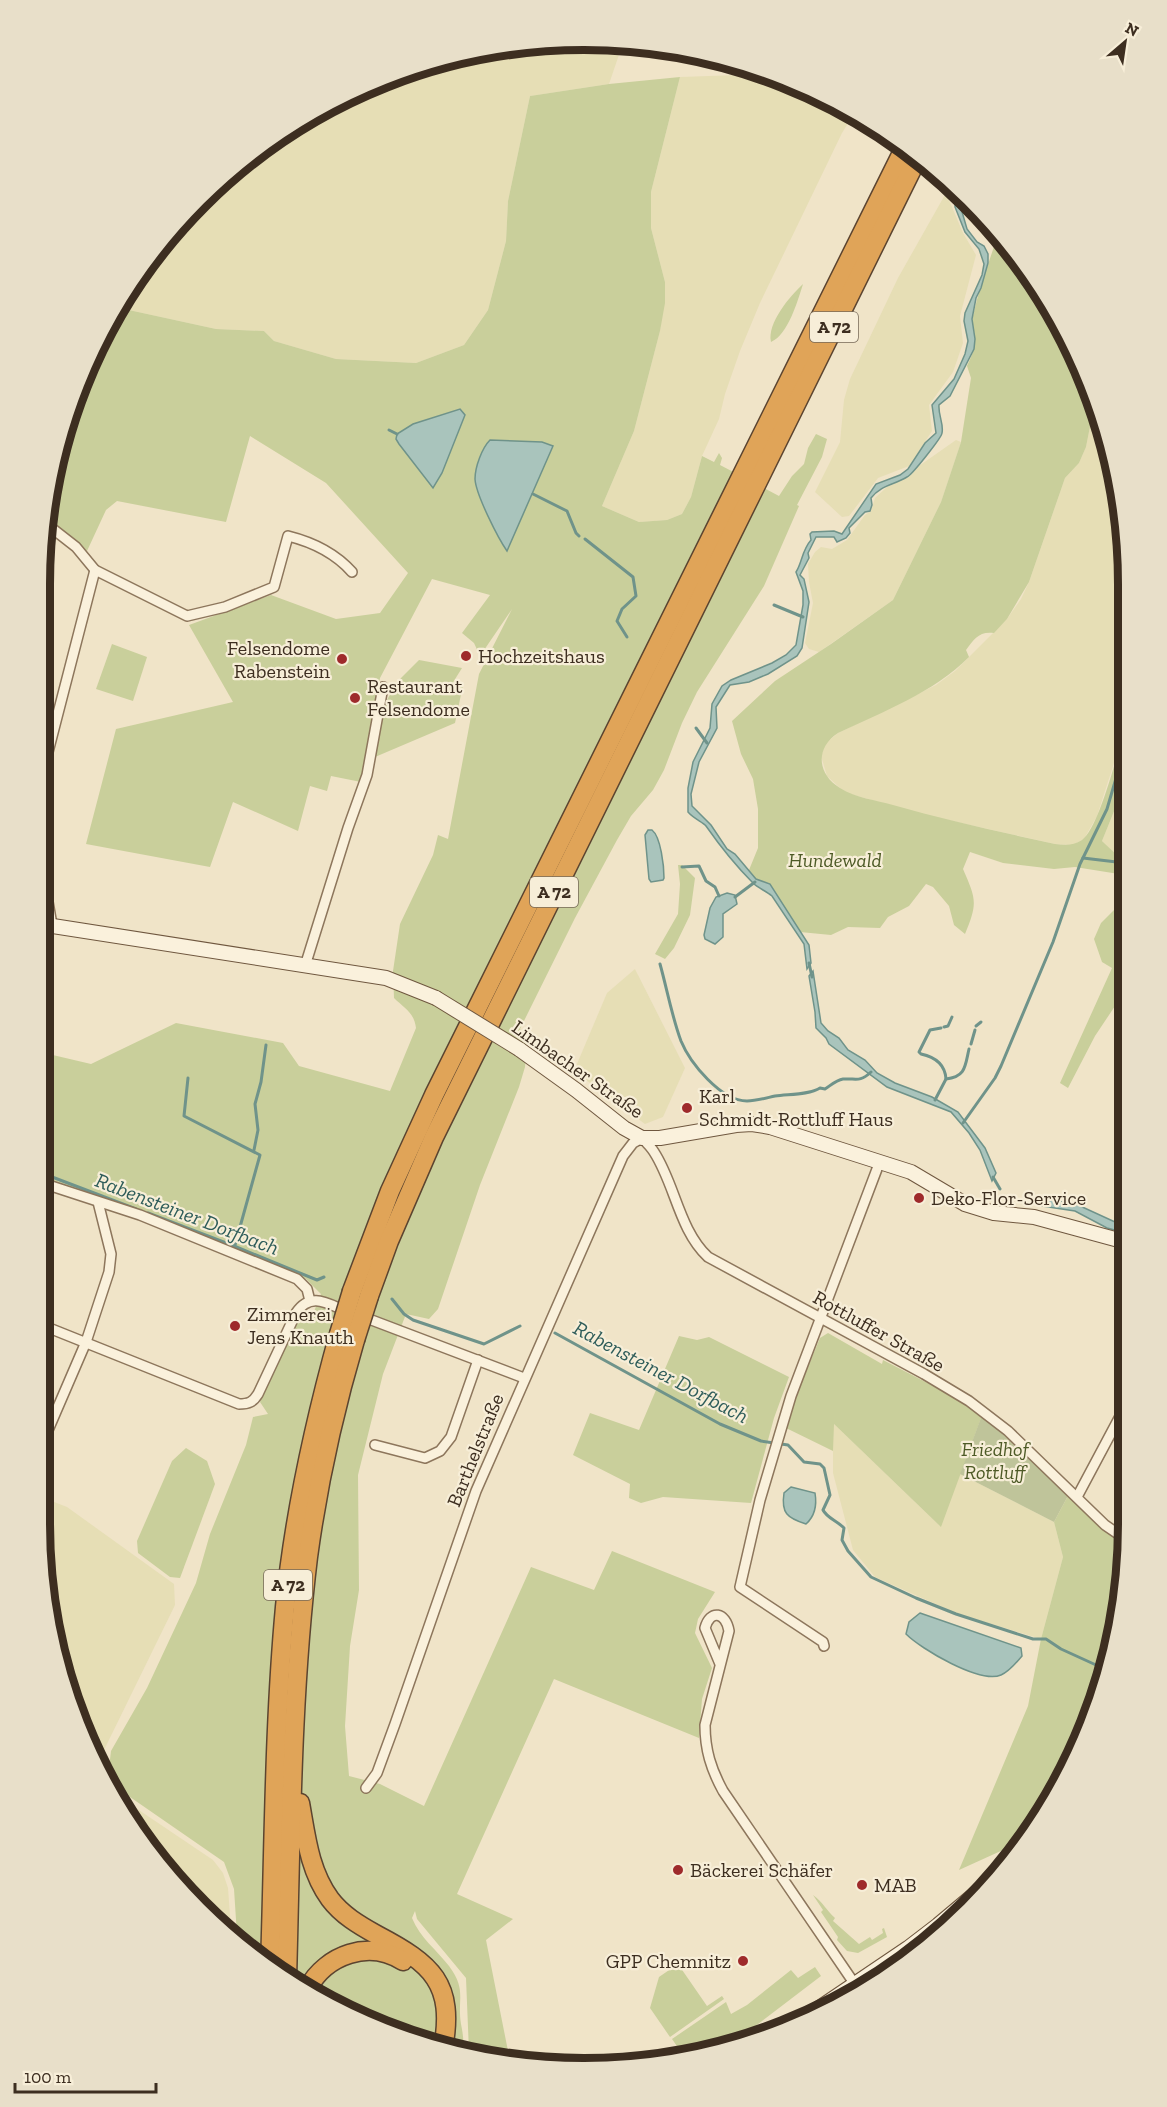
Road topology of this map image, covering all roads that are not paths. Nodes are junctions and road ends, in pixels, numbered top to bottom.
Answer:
1 (900, 154) edge
2 (914, 164) edge
3 (53, 529) edge
4 (94, 570) junction
5 (352, 572) dead end
6 (383, 687) dead end
7 (50, 744) edge
8 (50, 926) edge
9 (305, 966) junction
10 (642, 1138) junction
11 (880, 1161) junction
12 (50, 1186) edge
13 (98, 1202) junction
14 (1118, 1240) edge
15 (361, 1294) junction
16 (310, 1301) junction
17 (821, 1319) junction
18 (50, 1328) edge
19 (347, 1337) junction
20 (86, 1342) junction
21 (478, 1360) junction
22 (524, 1378) junction
23 (1118, 1420) edge
24 (50, 1425) edge
25 (375, 1445) dead end
26 (1077, 1497) junction
27 (1117, 1533) edge
28 (824, 1646) dead end
29 (720, 1664) junction
30 (294, 1772) junction
31 (366, 1788) dead end
32 (914, 1943) edge
33 (270, 1956) edge
34 (287, 1968) edge
35 (311, 1983) edge
36 (854, 1983) junction
37 (849, 1987) edge
38 (434, 2036) edge
39 (445, 2039) edge

1 - 15 highway, A 72
2 - 15 highway, A 72
3 - 4 street
4 - 5 street
4 - 7 street
6 - 9 street
8 - 9 street, Limbacher Straße
9 - 10 street, Limbacher Straße, bridge
10 - 11 street, Limbacher Straße
10 - 17 street, Rottluffer Straße
10 - 22 street, Barthelstraße
11 - 14 street, Limbacher Straße
11 - 17 street
12 - 13 street
13 - 16 street
13 - 20 street
15 - 19 highway, A 72, bridge
16 - 20 street
16 - 21 street
17 - 26 street, Rottluffer Straße
17 - 28 street
18 - 20 street
19 - 30 highway, A 72
19 - 33 highway, A 72
20 - 24 street
21 - 22 street
21 - 25 street
22 - 31 street, Barthelstraße
23 - 26 street
26 - 27 street, Rottluffer Straße
29 - 29 street
29 - 36 street
30 - 34 highway, A 72
30 - 39 highway
32 - 36 street
35 - 38 highway
36 - 37 street

